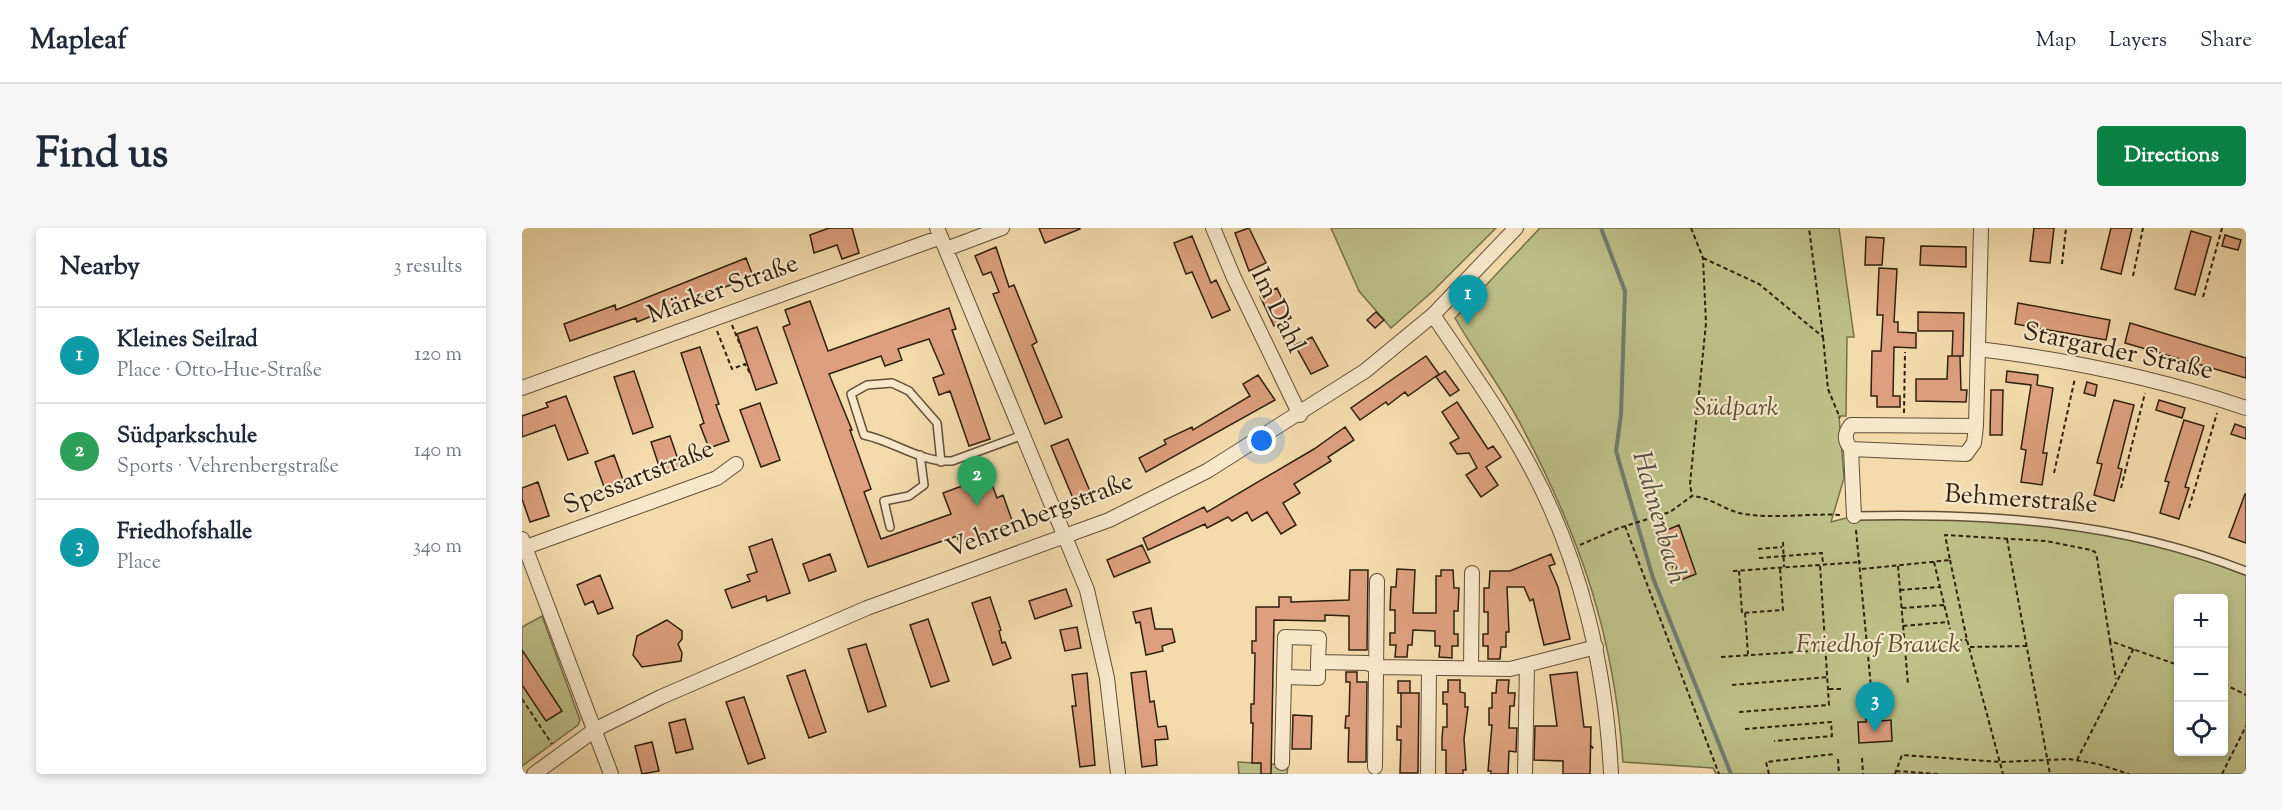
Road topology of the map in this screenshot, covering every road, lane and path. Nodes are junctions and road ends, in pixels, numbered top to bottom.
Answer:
1 (1002, 228) edge
2 (1213, 228) edge
3 (1516, 228) edge
4 (1691, 228) edge
5 (1809, 228) edge
6 (1981, 228) edge
7 (2066, 228) edge
8 (2143, 228) edge
9 (2222, 228) edge
10 (941, 238) edge
11 (1703, 258) junction
12 (2062, 264) dead end
13 (2133, 276) dead end
14 (2203, 297) dead end
15 (728, 314) junction
16 (1433, 315) junction
17 (713, 320) junction
18 (1823, 337) junction
19 (741, 347) dead end
20 (1978, 350) junction
21 (1905, 352) dead end
22 (2078, 363) junction
23 (751, 375) dead end
24 (2149, 379) junction
25 (522, 388) edge
26 (2221, 399) junction
27 (2246, 408) edge
28 (1300, 414) junction
29 (1904, 425) junction
30 (1976, 426) junction
31 (1846, 432) junction
32 (1023, 435) junction
33 (1851, 449) junction
34 (920, 455) junction
35 (941, 462) junction
36 (736, 465) dead end
37 (2054, 474) dead end
38 (2121, 488) dead end
39 (1692, 496) junction
40 (2189, 508) dead end
41 (1854, 516) junction
42 (1627, 525) junction
43 (890, 526) dead end
44 (1065, 536) junction
45 (2007, 539) junction
46 (1783, 542) dead end
47 (524, 543) edge
48 (1783, 547) junction
49 (1758, 549) dead end
50 (1567, 550) junction
51 (1784, 556) junction
52 (1759, 558) dead end
53 (1950, 560) junction
54 (1861, 562) junction
55 (1934, 562) junction
56 (1821, 565) junction
57 (1898, 566) junction
58 (1780, 568) junction
59 (1784, 568) junction
60 (1862, 569) junction
61 (1733, 571) dead end
62 (1739, 571) junction
63 (2246, 571) edge
64 (1472, 573) dead end
65 (1377, 581) dead end
66 (1940, 587) junction
67 (1900, 590) junction
68 (1944, 605) junction
69 (1902, 608) junction
70 (1745, 613) junction
71 (1948, 622) junction
72 (1904, 626) junction
73 (1950, 629) dead end
74 (1967, 640) junction
75 (2110, 641) junction
76 (1905, 644) junction
77 (2027, 646) junction
78 (1596, 647) junction
79 (1969, 647) junction
80 (2134, 648) junction
81 (1826, 650) junction
82 (1748, 654) junction
83 (1721, 657) dead end
84 (1318, 662) junction
85 (2174, 663) edge
86 (1527, 664) junction
87 (1377, 667) junction
88 (1429, 668) junction
89 (1471, 668) junction
90 (1284, 677) junction
91 (1828, 677) junction
92 (2116, 681) junction
93 (1908, 684) dead end
94 (1732, 685) dead end
95 (2228, 686) edge
96 (1871, 687) dead end
97 (1828, 689) junction
98 (1841, 689) dead end
99 (2246, 695) edge
100 (522, 699) edge
101 (1739, 712) dead end
102 (2246, 726) edge
103 (596, 729) junction
104 (1745, 729) dead end
105 (1774, 741) dead end
106 (559, 754) junction
107 (1834, 754) dead end
108 (1862, 758) dead end
109 (1838, 759) dead end
110 (2077, 761) junction
111 (2001, 762) junction
112 (2048, 762) junction
113 (1375, 767) dead end
114 (1282, 768) edge
115 (1895, 772) edge
116 (1912, 773) edge
117 (534, 774) edge
118 (610, 774) edge
119 (1118, 774) edge
120 (1428, 774) edge
121 (1525, 774) edge
122 (1611, 774) edge
123 (1719, 774) edge
124 (1769, 774) edge
125 (1839, 774) edge
126 (1863, 774) edge
127 (1928, 774) edge
128 (1938, 774) edge
129 (2003, 774) edge
130 (2050, 774) edge
131 (2128, 774) edge
132 (2222, 774) edge

1 - 10 street, Märker Straße
2 - 28 street, Im Dahl
3 - 16 street, Vehrenbergstraße
4 - 11 path
5 - 18 path
6 - 20 street
7 - 12 path
8 - 13 path
9 - 14 path
10 - 15 street, Märker Straße
10 - 32 street
11 - 18 path
11 - 39 path
15 - 17 street, Märker Straße
15 - 19 path
16 - 28 street, Vehrenbergstraße
16 - 50 street
17 - 23 path
17 - 25 street, Märker Straße
18 - 31 path
20 - 22 street, Stargarder Straße
20 - 30 street
21 - 29 path
22 - 24 street, Stargarder Straße
22 - 37 path
24 - 26 street, Stargarder Straße
24 - 38 path
26 - 27 street, Stargarder Straße
26 - 40 path
28 - 44 street, Vehrenbergstraße
29 - 30 street
29 - 31 street
30 - 33 street
31 - 33 street
32 - 35 lane
32 - 44 street
33 - 41 street
34 - 35 lane
34 - 35 lane
34 - 43 lane
36 - 47 street, Spessartstraße
39 - 41 path
39 - 42 path
41 - 54 path
41 - 63 lane, Behmerstraße
42 - 50 path
42 - 123 path
44 - 103 street, Vehrenbergstraße
44 - 119 street
45 - 53 path
45 - 75 path
45 - 77 path
46 - 48 path
47 - 103 street
48 - 49 path
48 - 51 path
50 - 78 street
51 - 52 path
51 - 56 path
51 - 59 path
53 - 55 path
53 - 74 path
54 - 56 path
54 - 60 path
55 - 57 path
55 - 66 path
56 - 59 path
56 - 81 path
57 - 60 path
57 - 67 path
58 - 59 path
58 - 62 path
58 - 70 path
60 - 96 path
61 - 62 path
62 - 70 path
64 - 89 street
65 - 87 street
66 - 67 path
66 - 68 path
67 - 69 path
68 - 69 path
68 - 71 path
69 - 72 path
70 - 82 path
71 - 72 path
71 - 73 path
72 - 76 path
74 - 76 path
74 - 79 path
75 - 80 path
75 - 92 path
76 - 93 path
77 - 79 path
77 - 112 path
78 - 86 street
78 - 122 street
79 - 111 path
80 - 85 path
80 - 92 path
81 - 82 path
81 - 91 path
82 - 83 path
84 - 87 street
84 - 90 street
84 - 90 street
86 - 89 street
86 - 121 street
87 - 88 street
87 - 113 street
88 - 89 street
88 - 120 street
90 - 114 street
91 - 94 path
91 - 97 path
92 - 110 path
95 - 99 path
97 - 98 path
97 - 101 path
100 - 106 path
102 - 132 path
103 - 106 street, Vehrenbergstraße
103 - 118 street
104 - 105 path
106 - 117 street, Vehrenbergstraße
107 - 124 path
108 - 126 path
109 - 125 path
110 - 112 path
110 - 131 path
111 - 112 path
111 - 115 path
111 - 129 path
112 - 130 path
115 - 116 path
116 - 127 path
127 - 128 path

